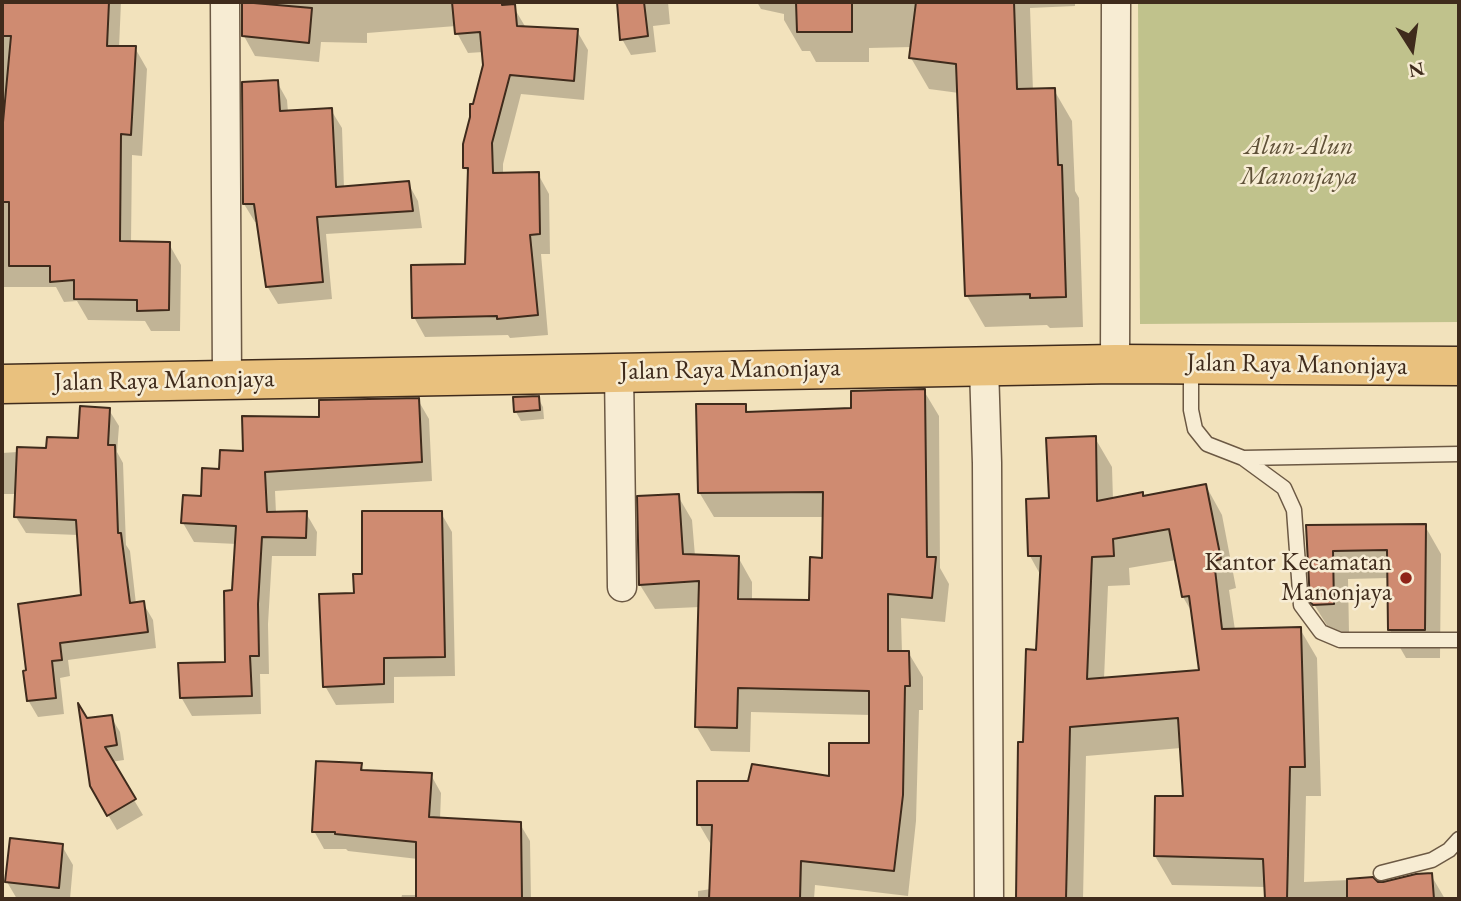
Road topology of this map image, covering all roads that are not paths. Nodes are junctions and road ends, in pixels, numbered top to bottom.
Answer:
1 (225, 2) edge
2 (1116, 2) edge
3 (1115, 364) junction
4 (1191, 364) junction
5 (984, 366) junction
6 (1459, 366) edge
7 (619, 372) junction
8 (227, 380) junction
9 (2, 384) edge
10 (1459, 454) edge
11 (1243, 458) junction
12 (622, 587) dead end
13 (1459, 640) edge
14 (1459, 839) edge
15 (1381, 873) dead end
16 (989, 899) edge

1 - 8 street
2 - 3 street
3 - 4 main road, Jalan Raya Manonjaya
3 - 5 main road, Jalan Raya Manonjaya
4 - 6 main road, Jalan Raya Manonjaya
4 - 11 lane
5 - 7 main road, Jalan Raya Manonjaya
5 - 16 street
7 - 8 main road, Jalan Raya Manonjaya
7 - 12 street
8 - 9 main road, Jalan Raya Manonjaya
10 - 11 lane
11 - 13 lane
14 - 15 lane

